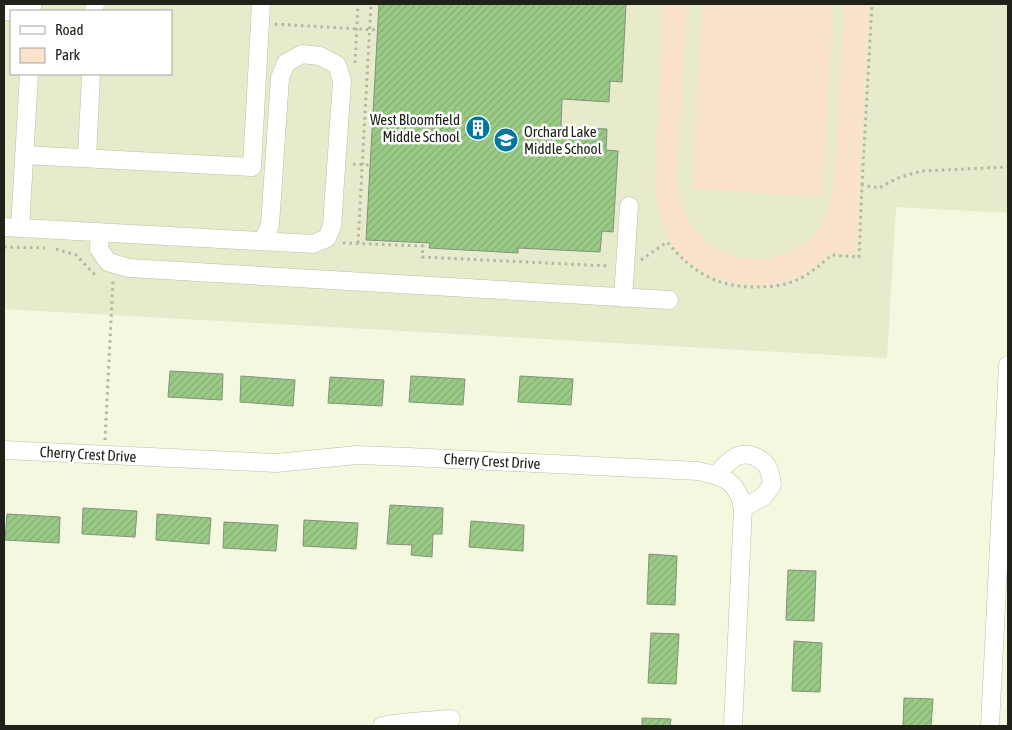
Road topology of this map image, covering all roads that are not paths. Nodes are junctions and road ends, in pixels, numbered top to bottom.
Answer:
1 (261, 4) edge
2 (28, 75) edge
3 (91, 75) edge
4 (24, 155) junction
5 (87, 158) junction
6 (629, 206) dead end
7 (12, 227) edge
8 (100, 232) junction
9 (264, 240) junction
10 (623, 298) junction
11 (669, 300) dead end
12 (1008, 365) edge
13 (4, 450) edge
14 (716, 475) junction
15 (743, 508) junction
16 (451, 719) dead end
17 (382, 726) edge
18 (733, 726) edge
19 (990, 726) edge

1 - 5 street
2 - 4 street
3 - 5 street
4 - 5 street
4 - 7 street
6 - 10 street
7 - 8 street
8 - 9 street
8 - 10 street
9 - 9 street
10 - 11 street
12 - 19 street
13 - 14 street, Cherry Crest Drive
14 - 15 street, Cherry Crest Drive
14 - 15 street
15 - 18 street, Cherry Crest Drive
16 - 17 street

